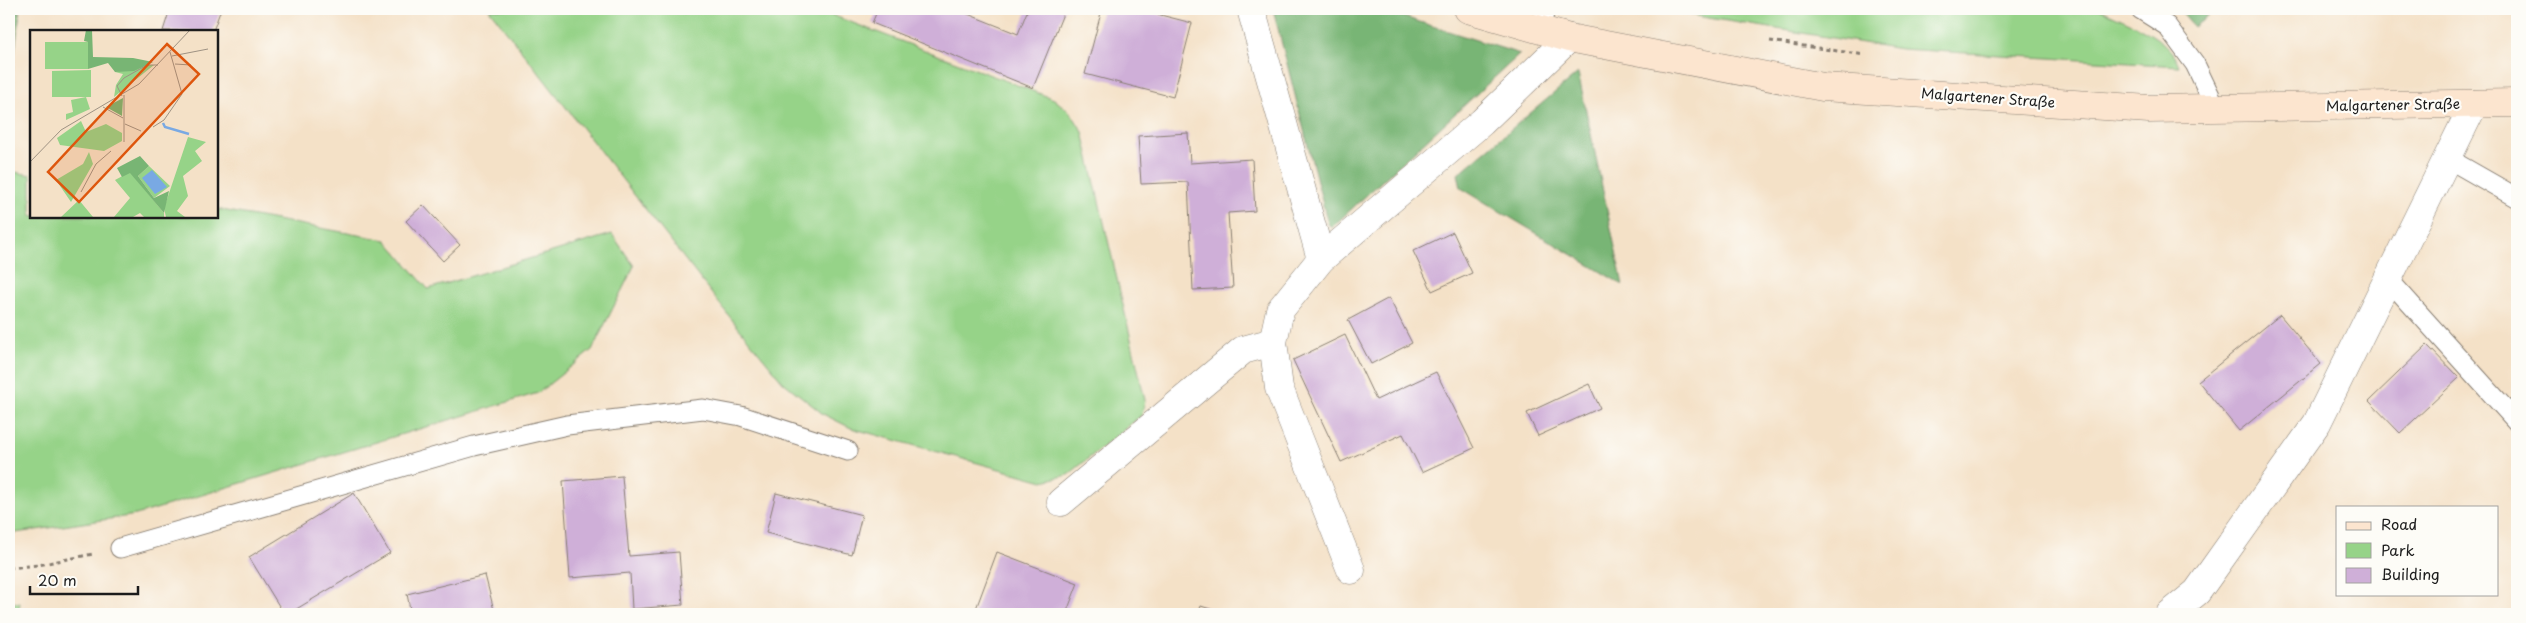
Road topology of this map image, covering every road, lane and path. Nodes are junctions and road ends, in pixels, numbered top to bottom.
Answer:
1 (1251, 9) edge
2 (1468, 9) edge
3 (2140, 9) edge
4 (1543, 20) edge
5 (1569, 38) junction
6 (1769, 41) dead end
7 (1867, 55) dead end
8 (2517, 103) edge
9 (2474, 104) junction
10 (2216, 108) junction
11 (2447, 158) junction
12 (2517, 198) edge
13 (1321, 258) junction
14 (2388, 279) junction
15 (1273, 342) junction
16 (2517, 422) edge
17 (848, 451) dead end
18 (1061, 502) dead end
19 (120, 548) joint
20 (9, 568) edge
21 (1350, 570) dead end
22 (2170, 614) edge

1 - 13 street
2 - 4 street, Malgartener Straße
3 - 10 lane
4 - 5 street, Malgartener Straße
5 - 10 street, Malgartener Straße
5 - 13 street
6 - 7 path
8 - 9 street, Malgartener Straße
9 - 10 street, Malgartener Straße
9 - 11 street
11 - 12 lane
11 - 14 street
13 - 15 street
14 - 16 lane
14 - 22 street
15 - 18 street
15 - 21 street
17 - 19 lane
19 - 20 path

